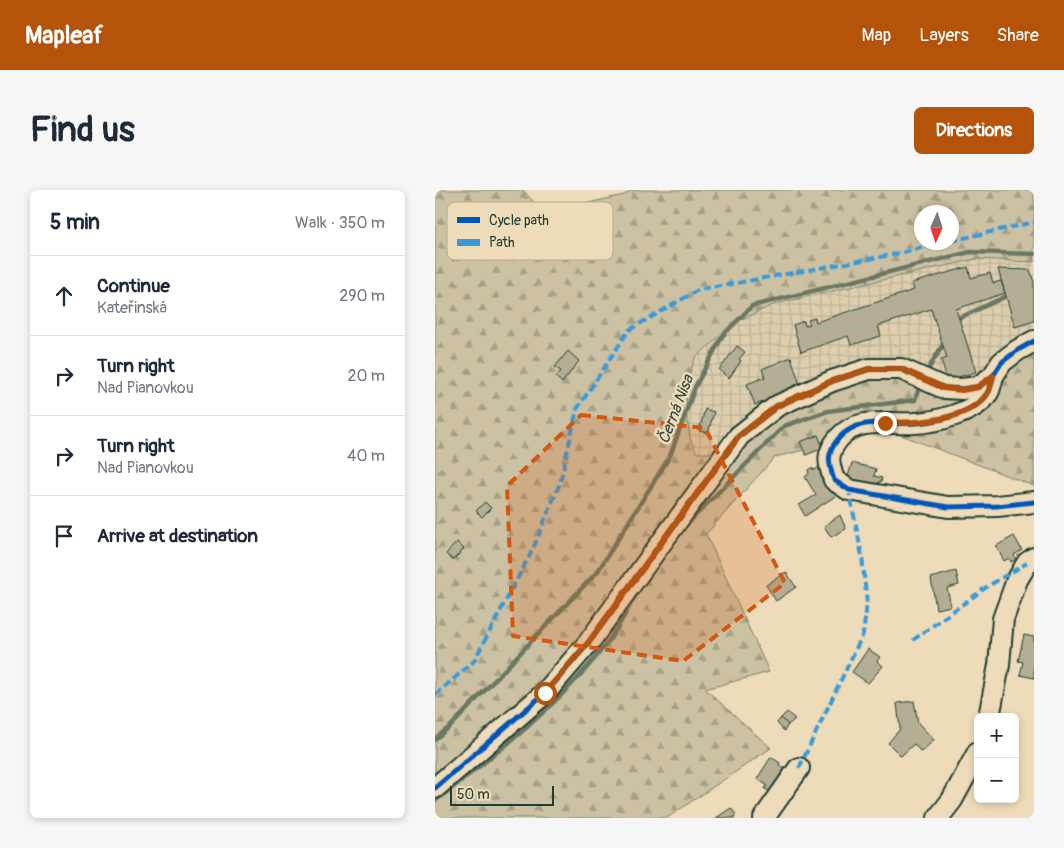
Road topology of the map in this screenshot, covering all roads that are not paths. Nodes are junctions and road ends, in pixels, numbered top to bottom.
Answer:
1 (1034, 341) edge
2 (993, 376) junction
3 (1034, 502) edge
4 (1034, 558) edge
5 (990, 713) edge
6 (975, 758) edge
7 (799, 768) dead end
8 (435, 788) edge
9 (764, 818) edge
10 (938, 818) edge

1 - 2 street
2 - 3 street
2 - 8 street
4 - 5 street
6 - 10 street
7 - 9 street

